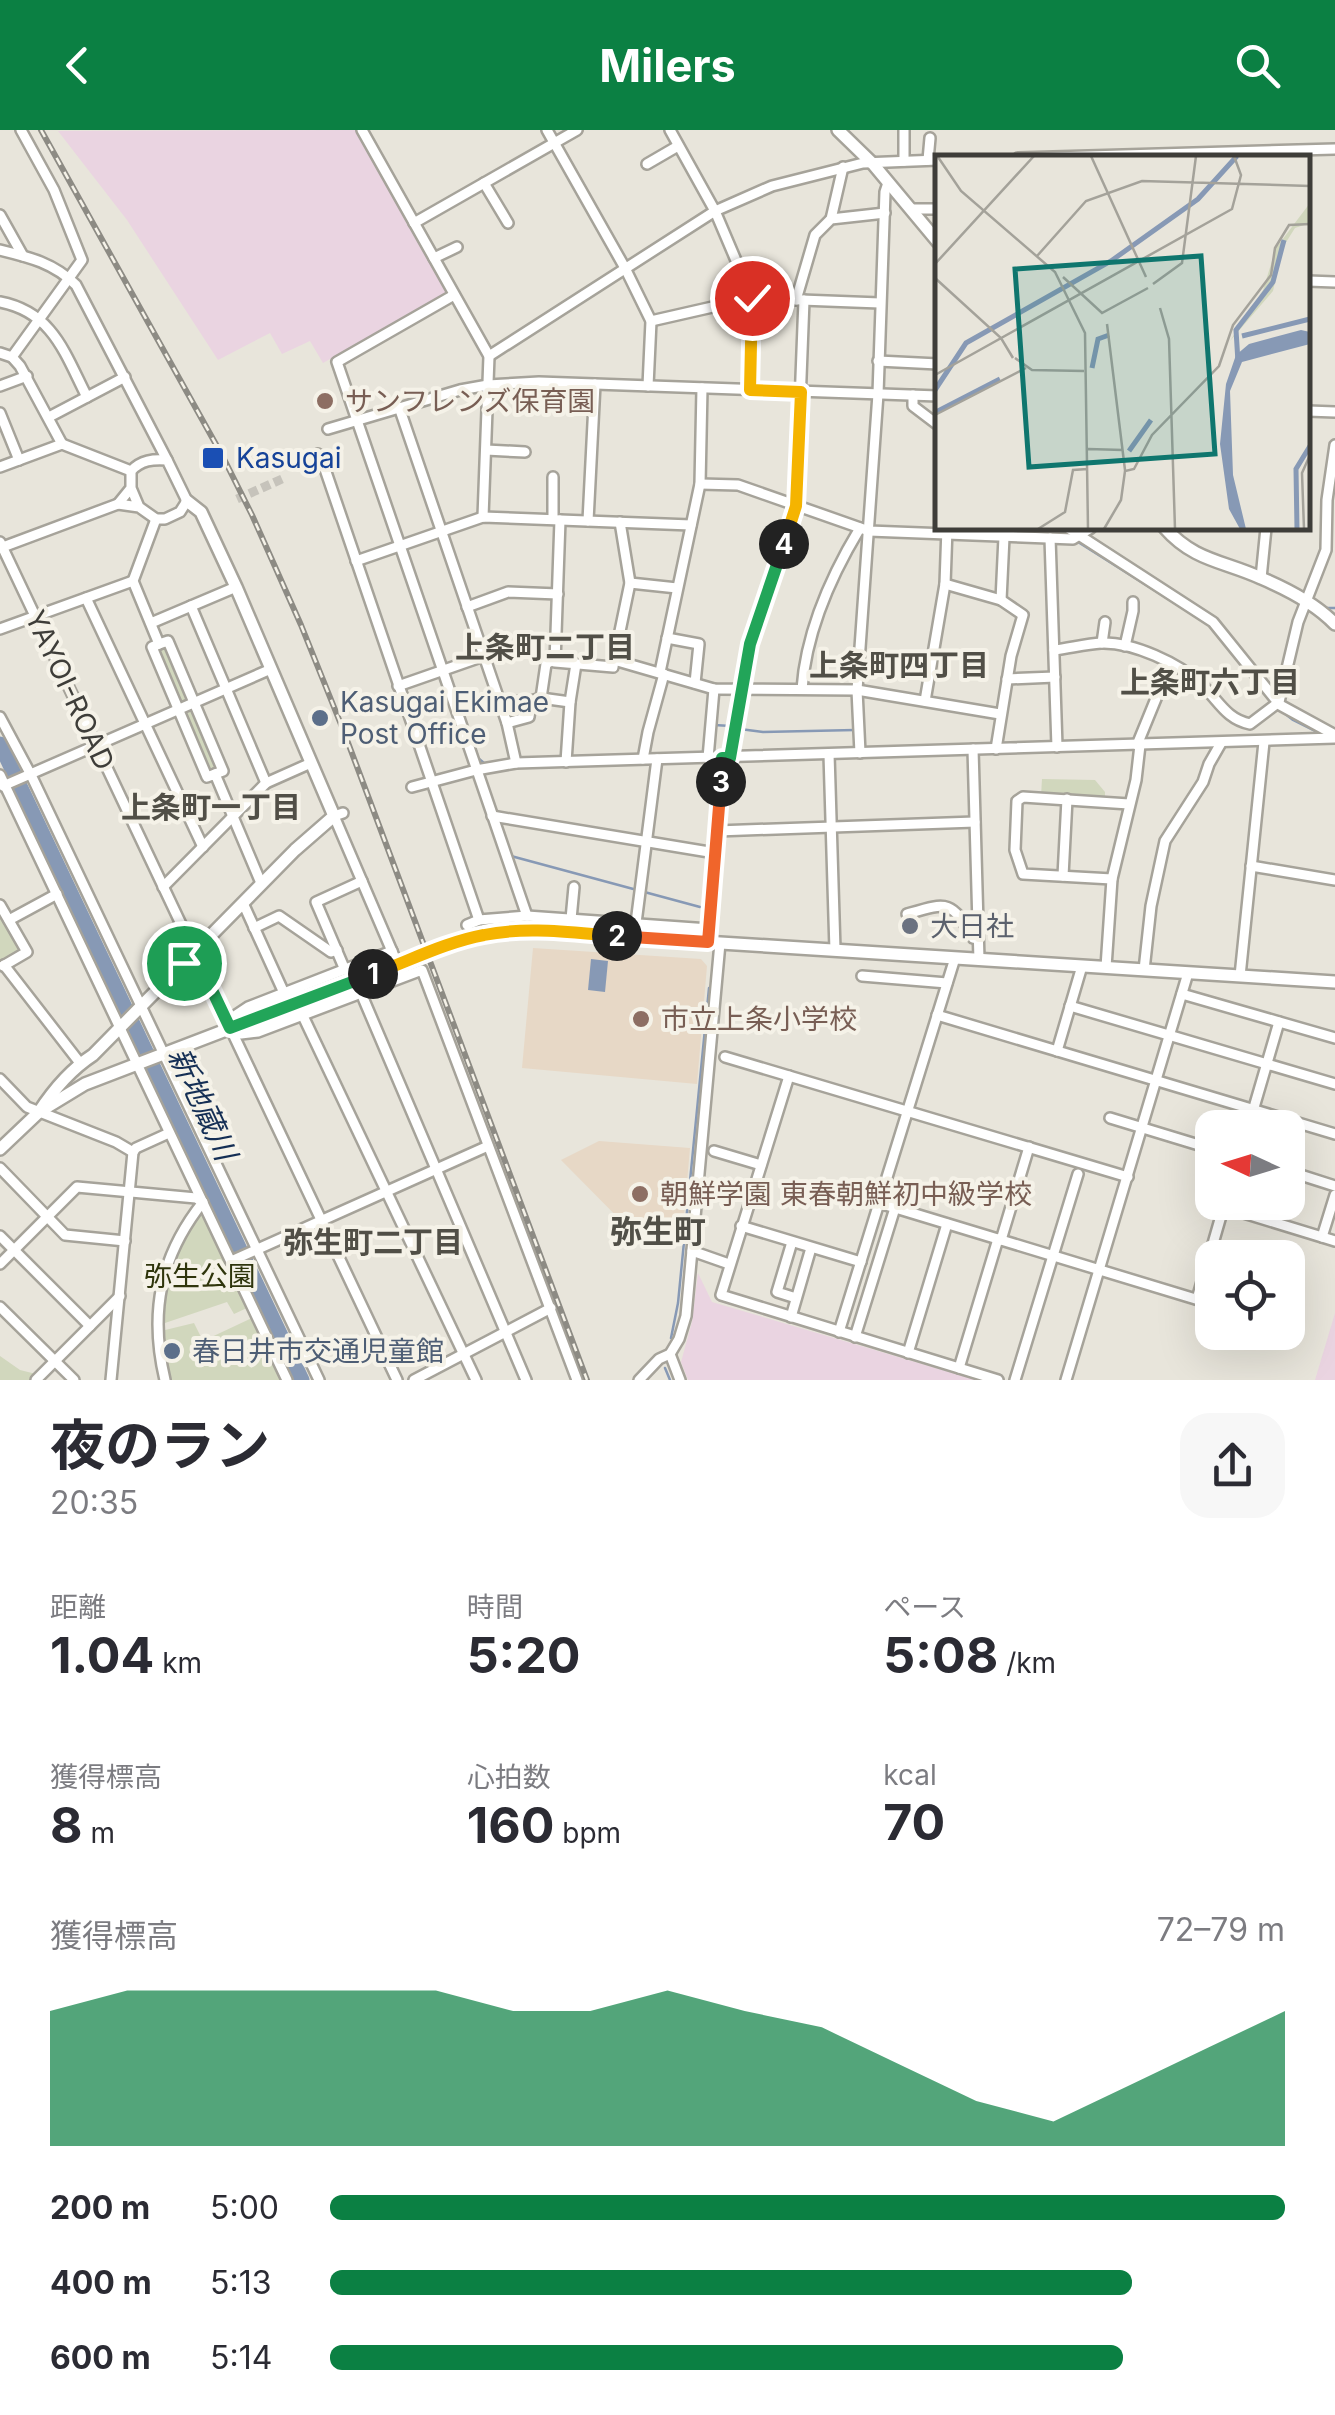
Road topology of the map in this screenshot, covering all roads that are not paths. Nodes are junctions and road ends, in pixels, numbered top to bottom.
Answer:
1 (21, 130) edge
2 (362, 130) edge
3 (547, 130) edge
4 (577, 130) edge
5 (670, 130) edge
6 (838, 130) edge
7 (904, 130) edge
8 (930, 138) dead end
9 (554, 143) junction
10 (678, 146) junction
11 (1335, 148) edge
12 (1287, 153) edge
13 (1230, 154) edge
14 (1177, 155) edge
15 (933, 160) edge
16 (904, 161) junction
17 (647, 164) dead end
18 (873, 164) junction
19 (843, 167) junction
20 (888, 183) junction
21 (484, 184) junction
22 (935, 208) edge
23 (912, 209) junction
24 (715, 211) junction
25 (884, 213) junction
26 (0, 215) edge
27 (832, 220) junction
28 (414, 222) junction
29 (508, 223) dead end
30 (935, 238) edge
31 (458, 246) dead end
32 (0, 250) edge
33 (22, 256) junction
34 (434, 258) junction
35 (625, 268) junction
36 (69, 278) junction
37 (1310, 281) edge
38 (1335, 282) edge
39 (454, 295) junction
40 (752, 298) junction
41 (800, 300) junction
42 (0, 302) edge
43 (880, 303) junction
44 (40, 318) junction
45 (651, 321) junction
46 (0, 353) edge
47 (489, 356) junction
48 (12, 358) junction
49 (878, 361) junction
50 (935, 364) edge
51 (28, 376) junction
52 (125, 377) junction
53 (595, 384) junction
54 (488, 385) junction
55 (0, 386) edge
56 (648, 386) junction
57 (702, 388) junction
58 (750, 390) junction
59 (801, 392) junction
60 (878, 394) junction
61 (913, 396) junction
62 (935, 396) edge
63 (87, 397) junction
64 (398, 408) junction
65 (1310, 411) edge
66 (1335, 412) edge
67 (0, 413) edge
68 (49, 417) junction
69 (357, 420) junction
70 (935, 423) edge
71 (328, 429) dead end
72 (62, 444) junction
73 (1335, 445) edge
74 (486, 450) junction
75 (525, 452) dead end
76 (318, 454) dead end
77 (19, 460) junction
78 (167, 460) junction
79 (0, 467) edge
80 (131, 471) junction
81 (553, 477) dead end
82 (700, 484) junction
83 (131, 488) junction
84 (1331, 500) edge
85 (187, 501) junction
86 (118, 504) junction
87 (796, 506) junction
88 (138, 507) junction
89 (483, 517) junction
90 (156, 519) junction
91 (556, 519) junction
92 (588, 521) junction
93 (620, 522) junction
94 (692, 524) junction
95 (864, 530) junction
96 (1010, 530) edge
97 (1071, 530) edge
98 (1088, 530) edge
99 (1168, 530) edge
100 (1266, 530) edge
101 (947, 531) edge
102 (442, 533) junction
103 (1004, 536) junction
104 (1079, 536) junction
105 (1050, 538) junction
106 (1, 546) edge
107 (401, 546) junction
108 (356, 561) junction
109 (1261, 578) junction
110 (133, 581) junction
111 (630, 583) junction
112 (945, 584) junction
113 (236, 587) junction
114 (678, 588) junction
115 (558, 594) junction
116 (86, 598) junction
117 (1001, 600) junction
118 (1133, 602) dead end
119 (1306, 602) junction
120 (192, 606) junction
121 (467, 607) junction
122 (35, 617) junction
123 (1104, 622) dead end
124 (151, 623) junction
125 (1335, 624) edge
126 (0, 629) edge
127 (667, 638) junction
128 (1102, 643) junction
129 (160, 644) junction
130 (1125, 646) junction
131 (1054, 650) junction
132 (484, 656) junction
133 (555, 660) junction
134 (614, 660) junction
135 (576, 664) junction
136 (1174, 666) junction
137 (271, 669) junction
138 (442, 670) junction
139 (662, 673) junction
140 (1055, 677) junction
141 (1007, 678) junction
142 (695, 683) junction
143 (398, 686) junction
144 (227, 689) junction
145 (714, 689) junction
146 (743, 689) junction
147 (802, 689) junction
148 (857, 690) junction
149 (536, 699) junction
150 (925, 701) junction
151 (500, 702) junction
152 (570, 702) junction
153 (1278, 702) junction
154 (194, 703) junction
155 (178, 710) junction
156 (1000, 714) junction
157 (0, 716) edge
158 (507, 723) junction
159 (1250, 724) junction
160 (145, 725) junction
161 (1335, 737) edge
162 (1248, 742) junction
163 (1264, 742) junction
164 (1221, 743) junction
165 (1139, 745) junction
166 (96, 746) junction
167 (1058, 747) junction
168 (973, 749) junction
169 (996, 749) junction
170 (860, 753) junction
171 (829, 754) junction
172 (708, 758) junction
173 (726, 758) junction
174 (643, 759) junction
175 (658, 759) junction
176 (566, 762) junction
177 (311, 763) junction
178 (516, 764) junction
179 (476, 770) junction
180 (215, 774) junction
181 (29, 775) junction
182 (432, 782) junction
183 (3, 783) edge
184 (266, 784) junction
185 (412, 787) dead end
186 (1067, 799) junction
187 (1130, 804) junction
188 (338, 814) junction
189 (492, 816) junction
190 (233, 817) junction
191 (975, 822) junction
192 (830, 826) junction
193 (717, 831) junction
194 (646, 843) junction
195 (204, 848) junction
196 (715, 853) junction
197 (1251, 866) junction
198 (1063, 876) junction
199 (1112, 879) junction
200 (1335, 880) edge
201 (362, 881) junction
202 (262, 882) junction
203 (163, 887) junction
204 (574, 887) dead end
205 (57, 894) junction
206 (242, 903) junction
207 (0, 905) edge
208 (908, 914) dead end
209 (527, 916) junction
210 (571, 919) junction
211 (9, 920) junction
212 (478, 920) junction
213 (636, 924) junction
214 (468, 925) dead end
215 (254, 928) junction
216 (712, 938) junction
217 (978, 939) junction
218 (337, 950) junction
219 (835, 950) junction
220 (194, 952) junction
221 (392, 952) junction
222 (955, 958) junction
223 (979, 960) junction
224 (2, 966) edge
225 (1082, 966) junction
226 (1106, 967) junction
227 (346, 970) junction
228 (1144, 970) junction
229 (1188, 973) junction
230 (862, 976) dead end
231 (1240, 976) junction
232 (403, 977) junction
233 (1335, 982) edge
234 (948, 983) junction
235 (284, 993) junction
236 (361, 993) junction
237 (1182, 994) junction
238 (1070, 1006) junction
239 (139, 1008) junction
240 (938, 1015) junction
241 (303, 1016) junction
242 (1279, 1022) junction
243 (121, 1026) junction
244 (230, 1028) junction
245 (1170, 1036) junction
246 (1335, 1038) edge
247 (1057, 1050) junction
248 (161, 1055) junction
249 (725, 1057) dead end
250 (139, 1063) junction
251 (80, 1064) junction
252 (1266, 1064) junction
253 (790, 1076) junction
254 (0, 1078) edge
255 (1156, 1080) junction
256 (1335, 1084) edge
257 (0, 1096) edge
258 (19, 1101) junction
259 (1253, 1109) junction
260 (908, 1110) junction
261 (39, 1112) junction
262 (1110, 1118) dead end
263 (1142, 1128) junction
264 (169, 1133) junction
265 (1335, 1134) edge
266 (1195, 1144) edge
267 (488, 1146) junction
268 (1029, 1147) junction
269 (0, 1149) edge
270 (714, 1151) dead end
271 (133, 1152) junction
272 (761, 1165) junction
273 (0, 1168) edge
274 (436, 1169) junction
275 (1078, 1174) dead end
276 (1128, 1177) junction
277 (1305, 1177) edge
278 (1335, 1186) edge
279 (129, 1192) junction
280 (387, 1192) junction
281 (1335, 1194) edge
282 (203, 1202) junction
283 (879, 1204) junction
284 (895, 1208) junction
285 (47, 1217) junction
286 (321, 1220) junction
287 (1270, 1220) edge
288 (946, 1224) junction
289 (742, 1226) junction
290 (0, 1236) edge
291 (1322, 1237) junction
292 (999, 1240) junction
293 (125, 1241) junction
294 (1335, 1241) edge
295 (792, 1242) junction
296 (810, 1248) junction
297 (14, 1250) junction
298 (254, 1250) junction
299 (692, 1250) junction
300 (1053, 1256) junction
301 (233, 1260) junction
302 (861, 1262) junction
303 (0, 1264) edge
304 (729, 1264) junction
305 (1100, 1270) junction
306 (120, 1296) junction
307 (796, 1298) junction
308 (1195, 1299) edge
309 (0, 1307) edge
310 (551, 1308) junction
311 (791, 1316) junction
312 (90, 1326) junction
313 (506, 1331) junction
314 (839, 1332) junction
315 (855, 1337) junction
316 (908, 1353) junction
317 (463, 1354) junction
318 (670, 1354) junction
319 (55, 1362) junction
320 (960, 1368) junction
321 (36, 1380) edge
322 (74, 1380) edge
323 (112, 1380) edge
324 (165, 1380) edge
325 (287, 1380) edge
326 (320, 1380) edge
327 (397, 1380) edge
328 (414, 1380) edge
329 (476, 1380) edge
330 (526, 1380) edge
331 (577, 1380) edge
332 (639, 1380) edge
333 (680, 1380) edge
334 (998, 1380) edge
335 (1015, 1380) edge
336 (1066, 1380) edge

1 - 36 street
2 - 28 street
3 - 9 street
4 - 9 street
5 - 10 street
6 - 18 main road
7 - 16 street
8 - 15 street
9 - 21 street
9 - 35 street
10 - 17 street
10 - 24 street
11 - 12 street
12 - 13 street
13 - 14 street
15 - 16 street
16 - 18 street
18 - 19 street
18 - 20 main road
19 - 24 street
19 - 27 street
20 - 23 main road
20 - 25 street
21 - 28 street
21 - 29 street
22 - 23 street
23 - 30 main road
24 - 35 street
24 - 40 street
25 - 27 street
25 - 43 street
26 - 33 street
27 - 41 street
28 - 34 street
31 - 34 street
32 - 33 street
33 - 36 street
34 - 39 street
35 - 45 street
35 - 47 street
36 - 44 street
36 - 52 street
37 - 38 street
39 - 47 street
39 - 69 street
40 - 41 street
40 - 45 street
40 - 58 street
41 - 43 street
41 - 59 street
42 - 44 street
43 - 49 street
44 - 48 street
44 - 63 street
45 - 56 street
46 - 48 street
47 - 54 street
48 - 51 street
49 - 50 street
49 - 60 street
51 - 55 street
51 - 68 street
52 - 63 street
52 - 78 street
53 - 54 street
53 - 56 street
53 - 92 street
54 - 64 street
54 - 74 street
56 - 57 street
57 - 58 street
57 - 82 street
58 - 59 street
59 - 60 street
59 - 87 street
60 - 61 street
60 - 95 street
61 - 62 street
61 - 70 street
63 - 68 street
64 - 69 street
64 - 102 street
65 - 66 street
67 - 77 street
68 - 72 street
69 - 71 street
69 - 107 street
72 - 77 street
72 - 80 street
73 - 84 street
74 - 75 street
74 - 89 street
76 - 108 street
77 - 79 street
78 - 80 street
78 - 85 street
80 - 83 street
81 - 91 street
82 - 87 street
82 - 94 street
83 - 86 street
83 - 88 street
84 - 119 street
85 - 90 street
85 - 113 main road
86 - 88 street
86 - 106 street
87 - 95 street
87 - 146 street
88 - 90 street
89 - 91 street
89 - 102 street
90 - 110 street
91 - 92 street
91 - 115 street
92 - 93 street
93 - 94 street
93 - 111 street
94 - 114 street
95 - 101 street
95 - 147 street
95 - 148 street
96 - 103 street
97 - 104 street
98 - 104 street
99 - 109 main road
100 - 109 street
101 - 103 street
101 - 112 street
102 - 107 street
102 - 121 street
103 - 105 street
103 - 117 street
104 - 105 street
104 - 153 street
105 - 131 street
106 - 122 street, YAYOI-ROAD
107 - 108 street
107 - 138 street
108 - 143 street
109 - 119 main road
110 - 116 street
110 - 124 street
111 - 114 street
111 - 134 street
112 - 117 street
112 - 150 street
113 - 120 street
113 - 137 main road
114 - 127 street
115 - 121 street
115 - 133 street
116 - 122 street
116 - 160 street
117 - 141 street
118 - 130 street
119 - 125 main road
119 - 153 street
120 - 124 street
120 - 144 street
121 - 132 street
122 - 126 street
122 - 166 street, YAYOI-ROAD
123 - 128 street
124 - 129 street
127 - 139 street
127 - 142 street
128 - 130 street
128 - 131 street
129 - 154 street
129 - 155 street
130 - 136 street
131 - 140 street
132 - 138 street
132 - 151 street
133 - 135 street
133 - 149 street
134 - 135 street
134 - 139 street
135 - 152 street
136 - 159 street
136 - 165 street
137 - 144 street
137 - 177 main road
138 - 143 street
138 - 179 street
139 - 142 street
139 - 174 street
140 - 141 street
140 - 167 street
141 - 156 street
142 - 145 street
143 - 182 street
144 - 154 street
144 - 184 street
145 - 146 street
145 - 172 street
146 - 147 street
146 - 173 street
147 - 148 street
148 - 150 street
148 - 170 street
149 - 151 street
149 - 152 street
149 - 158 street
150 - 156 street
151 - 158 street
152 - 176 street
153 - 159 street
153 - 161 street
154 - 155 street
154 - 180 street
155 - 160 street
155 - 180 street
156 - 169 street
157 - 181 street
158 - 178 street
159 - 162 street
160 - 166 street
160 - 195 street
161 - 163 street
162 - 163 street
162 - 164 street
163 - 197 street
164 - 165 street
164 - 228 street
165 - 167 street
165 - 187 street
166 - 181 street
166 - 203 street, YAYOI-ROAD
167 - 169 street
168 - 169 street
168 - 170 street
168 - 191 street
170 - 171 street
171 - 173 street
171 - 192 street
172 - 173 street
172 - 175 street
173 - 193 street
174 - 175 street
174 - 176 street
175 - 194 street
176 - 178 street
177 - 184 street
177 - 188 main road
178 - 179 street
179 - 182 street
179 - 189 street
180 - 190 street
181 - 183 street
181 - 239 street
182 - 185 street
182 - 212 street
183 - 205 street
184 - 190 street
186 - 187 street
186 - 198 street
186 - 198 street
187 - 199 street
188 - 201 street
188 - 202 main road
189 - 194 street
189 - 209 street
190 - 195 street
190 - 202 street
191 - 192 street
191 - 217 street
192 - 193 street
192 - 219 street
193 - 196 street
194 - 196 street
194 - 213 street
195 - 203 street
196 - 216 street
197 - 200 street
197 - 231 street
198 - 199 street
199 - 226 street
201 - 218 street
201 - 221 street
202 - 206 main road
203 - 220 street, YAYOI-ROAD
204 - 210 street
205 - 211 street
205 - 243 street
206 - 215 street
206 - 220 main road
207 - 211 street
208 - 217 street
209 - 210 street
209 - 212 street
210 - 213 street
211 - 224 street
212 - 214 street
213 - 216 street
215 - 218 street
215 - 235 street
216 - 219 main road
216 - 244 main road, bridge
216 - 299 street
217 - 223 street
218 - 227 street
219 - 222 main road
220 - 239 main road
220 - 244 street, YAYOI-ROAD
221 - 227 street
221 - 232 street
222 - 223 main road
222 - 234 street
223 - 225 main road
224 - 251 street
225 - 226 main road
225 - 238 street
226 - 228 main road
227 - 235 street
228 - 229 main road
229 - 231 main road
229 - 237 street
230 - 234 street
231 - 233 main road
232 - 236 street
232 - 267 street
234 - 240 street
235 - 244 street
236 - 241 street
236 - 274 street
237 - 242 street
237 - 245 street
238 - 245 street
238 - 247 street
239 - 243 main road
239 - 248 street
240 - 247 street
240 - 260 street
241 - 244 street
241 - 280 street
242 - 246 street
242 - 252 street
243 - 250 street
243 - 251 main road
244 - 248 main road
244 - 286 street, YAYOI-ROAD
245 - 252 street
245 - 255 street
247 - 255 street
248 - 250 main road
248 - 298 street
249 - 253 street
250 - 261 main road
250 - 264 street
251 - 261 main road
252 - 256 street
252 - 259 street
253 - 260 street
253 - 272 street
254 - 258 street
255 - 259 street
255 - 263 street
257 - 258 street
258 - 261 street
259 - 265 street
260 - 268 street
260 - 283 street
261 - 269 main road
261 - 271 street
262 - 263 street
263 - 266 street
263 - 276 street
264 - 271 street
264 - 282 street
267 - 274 street
267 - 310 street
268 - 276 street
268 - 292 street
270 - 272 street
271 - 279 street
272 - 289 street
273 - 285 street
274 - 280 street
274 - 313 street
275 - 300 street
276 - 305 street
277 - 278 street
279 - 282 street
279 - 285 street
279 - 293 street
280 - 286 street
280 - 317 street
281 - 291 street
282 - 301 street
282 - 324 street
283 - 284 street
283 - 302 street
284 - 288 street
284 - 315 street
285 - 293 street
285 - 297 street
286 - 298 street
286 - 327 street, YAYOI-ROAD
287 - 291 street
288 - 292 street
288 - 316 street
289 - 295 street
289 - 304 street
290 - 297 street
291 - 294 street
292 - 300 street
292 - 320 street
293 - 306 street
295 - 296 street
295 - 307 street
296 - 302 street
296 - 307 street
297 - 303 street
297 - 312 street
298 - 301 street
298 - 326 street
299 - 304 street
299 - 318 street
300 - 305 street
300 - 335 street
301 - 325 street
302 - 314 street
304 - 311 street
305 - 308 street
305 - 336 street
306 - 312 street
306 - 323 street
307 - 311 street
309 - 319 street
310 - 313 street
310 - 331 street
311 - 314 street
312 - 319 street
313 - 317 street
313 - 330 street
314 - 315 street
315 - 316 street
316 - 320 street
317 - 328 street
317 - 329 street
318 - 332 street
318 - 333 street
319 - 321 street
319 - 322 street
320 - 334 street

